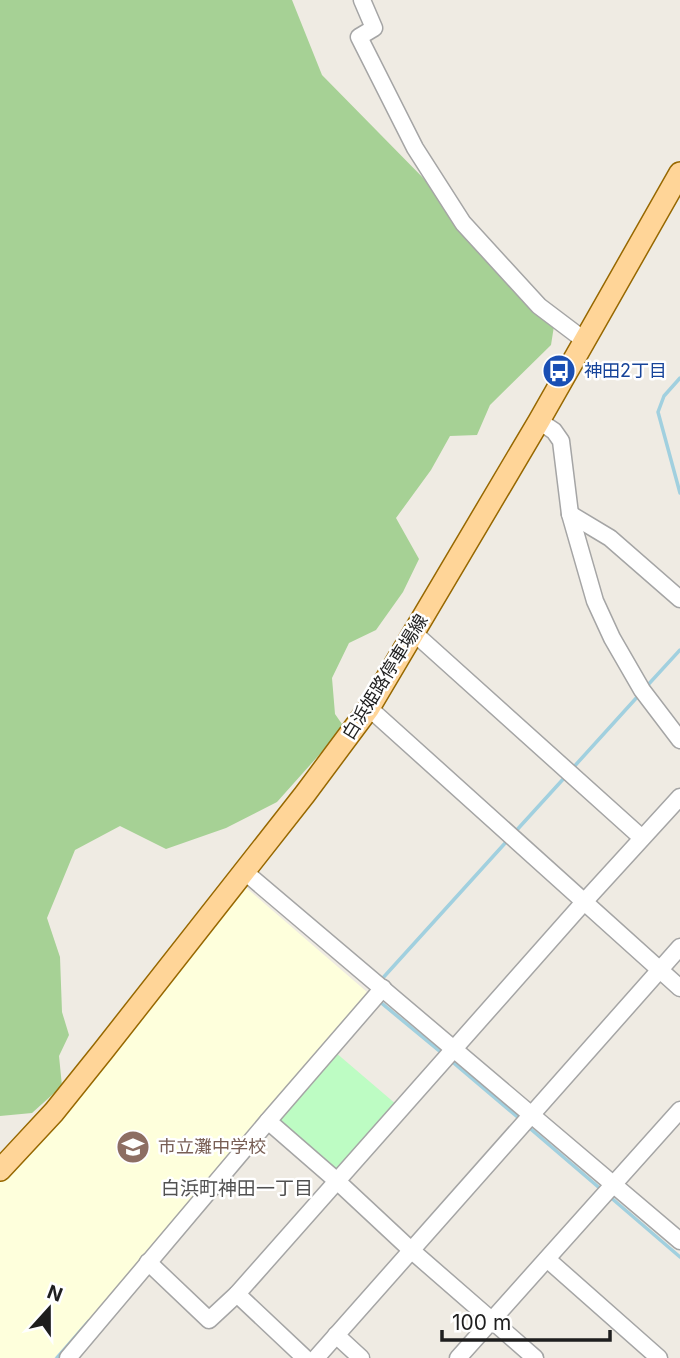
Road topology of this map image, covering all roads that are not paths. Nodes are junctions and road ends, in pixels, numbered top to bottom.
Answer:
1 (362, 0) edge
2 (680, 173) edge
3 (584, 340) junction
4 (539, 421) junction
5 (570, 514) junction
6 (680, 599) edge
7 (413, 632) junction
8 (369, 708) junction
9 (680, 740) edge
10 (680, 797) edge
11 (642, 838) junction
12 (245, 872) junction
13 (584, 902) junction
14 (680, 947) edge
15 (660, 970) junction
16 (379, 985) junction
17 (680, 988) edge
18 (449, 1055) junction
19 (680, 1110) edge
20 (531, 1115) junction
21 (268, 1121) junction
22 (0, 1170) edge
23 (337, 1181) junction
24 (613, 1183) junction
25 (680, 1241) edge
26 (411, 1250) junction
27 (547, 1259) junction
28 (148, 1262) junction
29 (237, 1294) junction
30 (493, 1321) junction
31 (336, 1335) junction
32 (73, 1356) edge
33 (305, 1358) edge
34 (316, 1358) edge
35 (360, 1358) edge
36 (458, 1358) edge
37 (536, 1358) edge
38 (659, 1358) edge

1 - 3 street
2 - 3 main road, 白浜姫路停車場線
3 - 4 main road, 白浜姫路停車場線
4 - 5 street
4 - 7 main road, 白浜姫路停車場線
5 - 6 street
5 - 9 street
7 - 8 main road, 白浜姫路停車場線
7 - 11 street
8 - 12 main road, 白浜姫路停車場線
8 - 13 street
10 - 11 street
11 - 13 street
12 - 16 street
12 - 22 main road, 白浜姫路停車場線
13 - 15 street
13 - 18 street
14 - 15 street
15 - 17 street
15 - 20 street
16 - 18 street
16 - 21 street
18 - 20 street
18 - 23 street
19 - 24 street
20 - 24 street
20 - 26 street
21 - 23 street
21 - 28 street
23 - 26 street
23 - 29 street
24 - 25 street
24 - 27 street
26 - 30 street
26 - 31 street
27 - 30 street
27 - 38 street
28 - 29 street
28 - 32 street
29 - 33 street
30 - 36 street
30 - 37 street
31 - 34 street
31 - 35 street

